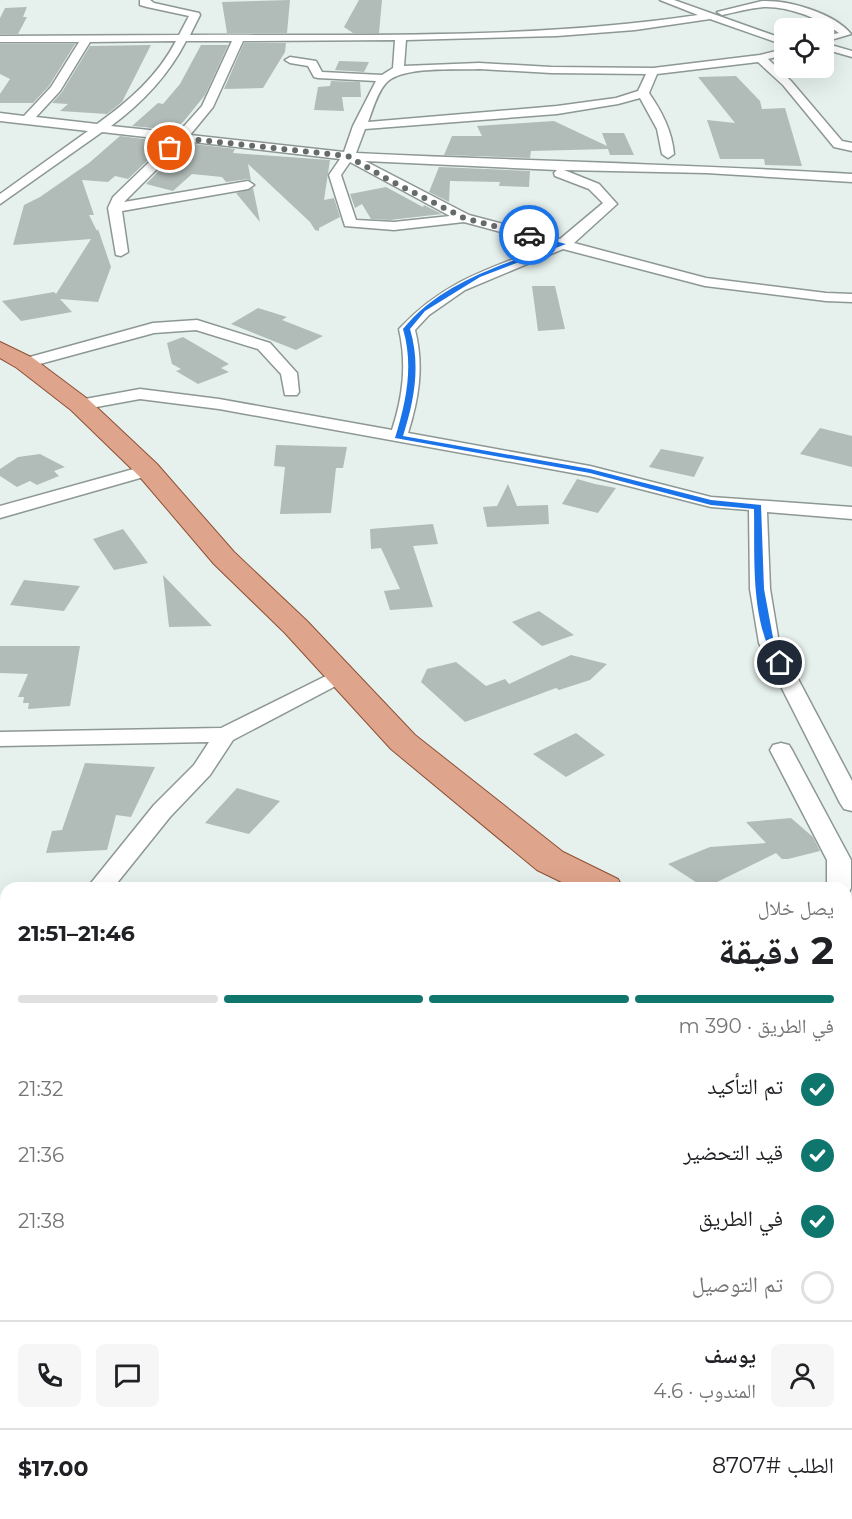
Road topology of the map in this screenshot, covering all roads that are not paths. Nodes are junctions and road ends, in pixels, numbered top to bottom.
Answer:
1 (145, 0) edge
2 (665, 0) edge
3 (687, 0) edge
4 (717, 14) junction
5 (818, 18) edge
6 (834, 24) edge
7 (774, 30) edge
8 (401, 37) junction
9 (834, 37) edge
10 (181, 38) junction
11 (239, 38) junction
12 (774, 38) edge
13 (0, 39) edge
14 (86, 39) junction
15 (834, 49) edge
16 (774, 54) edge
17 (852, 54) edge
18 (834, 57) edge
19 (760, 58) junction
20 (290, 60) dead end
21 (852, 62) edge
22 (147, 69) dead end
23 (398, 70) junction
24 (653, 70) junction
25 (384, 78) junction
26 (133, 85) dead end
27 (643, 93) junction
28 (109, 106) dead end
29 (0, 117) edge
30 (26, 121) junction
31 (358, 126) junction
32 (81, 128) junction
33 (98, 130) junction
34 (181, 138) junction
35 (852, 147) edge
36 (668, 154) dead end
37 (39, 156) dead end
38 (348, 156) junction
39 (544, 166) junction
40 (852, 178) edge
41 (248, 185) dead end
42 (0, 200) edge
43 (115, 208) junction
44 (464, 218) junction
45 (563, 244) junction
46 (121, 252) dead end
47 (852, 298) edge
48 (8, 356) edge
49 (291, 392) dead end
50 (80, 405) junction
51 (398, 438) junction
52 (148, 470) junction
53 (758, 507) junction
54 (0, 512) edge
55 (852, 513) edge
56 (340, 675) junction
57 (225, 735) junction
58 (0, 739) edge
59 (782, 750) dead end
60 (852, 803) edge
61 (104, 882) edge
62 (593, 882) edge
63 (839, 882) edge

1 - 10 street
2 - 4 street
3 - 4 street
4 - 5 street
4 - 7 street
4 - 8 street
4 - 12 street
6 - 9 street
8 - 11 street
8 - 23 street
10 - 11 street
10 - 14 street
10 - 33 street
11 - 34 street
13 - 14 street
14 - 30 street
15 - 17 street
16 - 19 street
18 - 21 street
19 - 24 street
19 - 35 street
20 - 25 street
22 - 26 street
23 - 24 street
23 - 25 street
24 - 27 street
25 - 31 street
27 - 31 street
27 - 36 street
28 - 32 street
29 - 30 street
30 - 32 street
31 - 38 street
32 - 33 street
32 - 37 street
33 - 34 street
33 - 42 street
34 - 38 street
34 - 43 street
38 - 39 street
38 - 44 street
38 - 44 street
39 - 40 street
39 - 45 street
41 - 43 street
43 - 46 street
44 - 45 street
45 - 47 street
45 - 51 street
48 - 49 street
48 - 50 main road
50 - 51 street
50 - 52 main road
51 - 53 street
52 - 54 street
52 - 56 main road
53 - 55 street
53 - 60 street
56 - 57 street
56 - 62 main road
57 - 58 street
57 - 61 street
59 - 63 street

